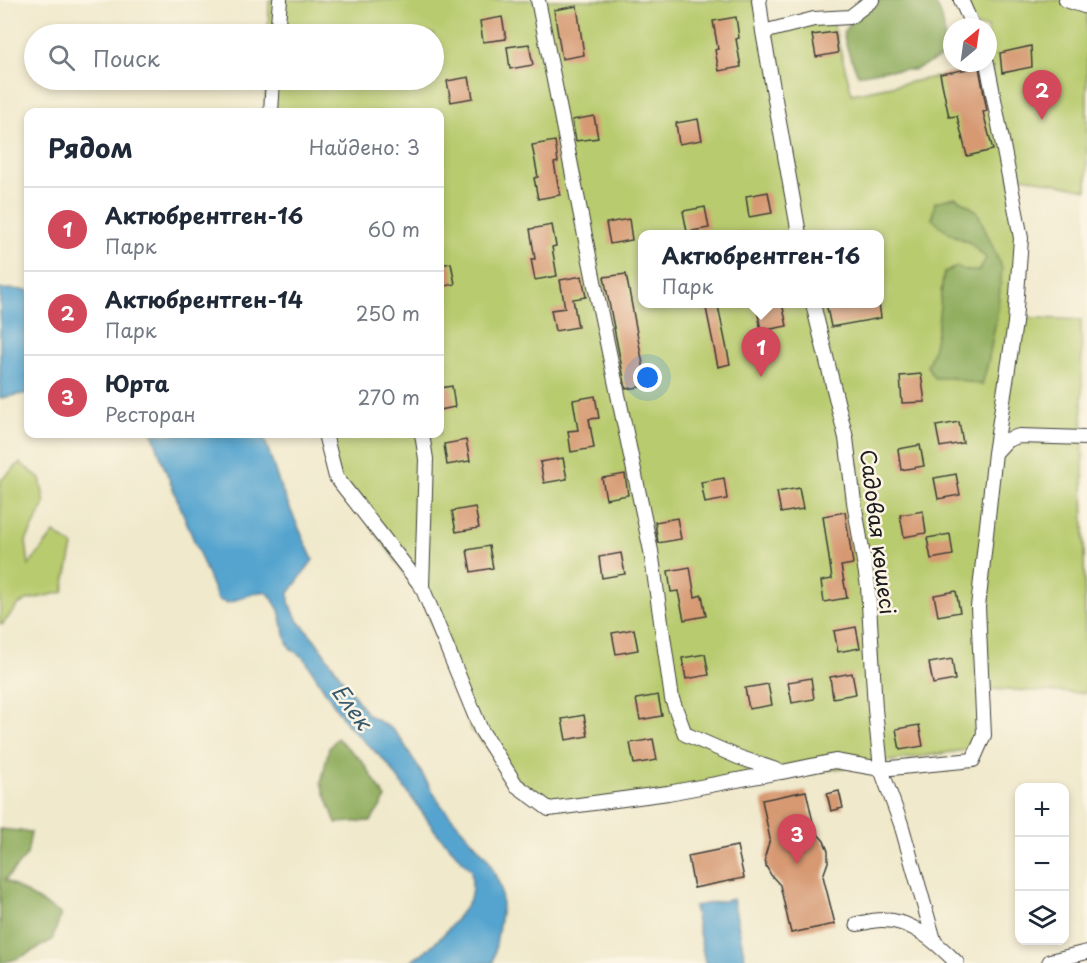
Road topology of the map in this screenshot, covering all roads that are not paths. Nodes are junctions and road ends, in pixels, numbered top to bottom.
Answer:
1 (280, 0) edge
2 (538, 0) edge
3 (759, 0) edge
4 (872, 0) edge
5 (961, 0) edge
6 (1066, 0) edge
7 (1087, 7) edge
8 (969, 18) edge
9 (278, 24) edge
10 (763, 32) junction
11 (989, 72) edge
12 (272, 90) edge
13 (271, 108) edge
14 (799, 230) edge
15 (814, 308) edge
16 (326, 438) edge
17 (423, 438) edge
18 (1087, 438) edge
19 (995, 453) junction
20 (422, 586) junction
21 (881, 770) junction
22 (782, 772) junction
23 (857, 924) dead end
24 (934, 940) junction
25 (1087, 952) edge
26 (957, 963) edge
27 (1049, 963) edge

1 - 9 lane
2 - 22 lane
3 - 10 lane
4 - 10 lane
5 - 8 lane
6 - 7 lane
10 - 14 lane
11 - 19 lane
12 - 13 lane
15 - 21 lane, Садовая көшесі
16 - 20 lane
17 - 20 lane
18 - 19 lane
19 - 21 lane
20 - 22 lane
21 - 22 lane
21 - 24 lane, Садовая көшесі
23 - 24 lane
24 - 26 lane
25 - 27 lane

